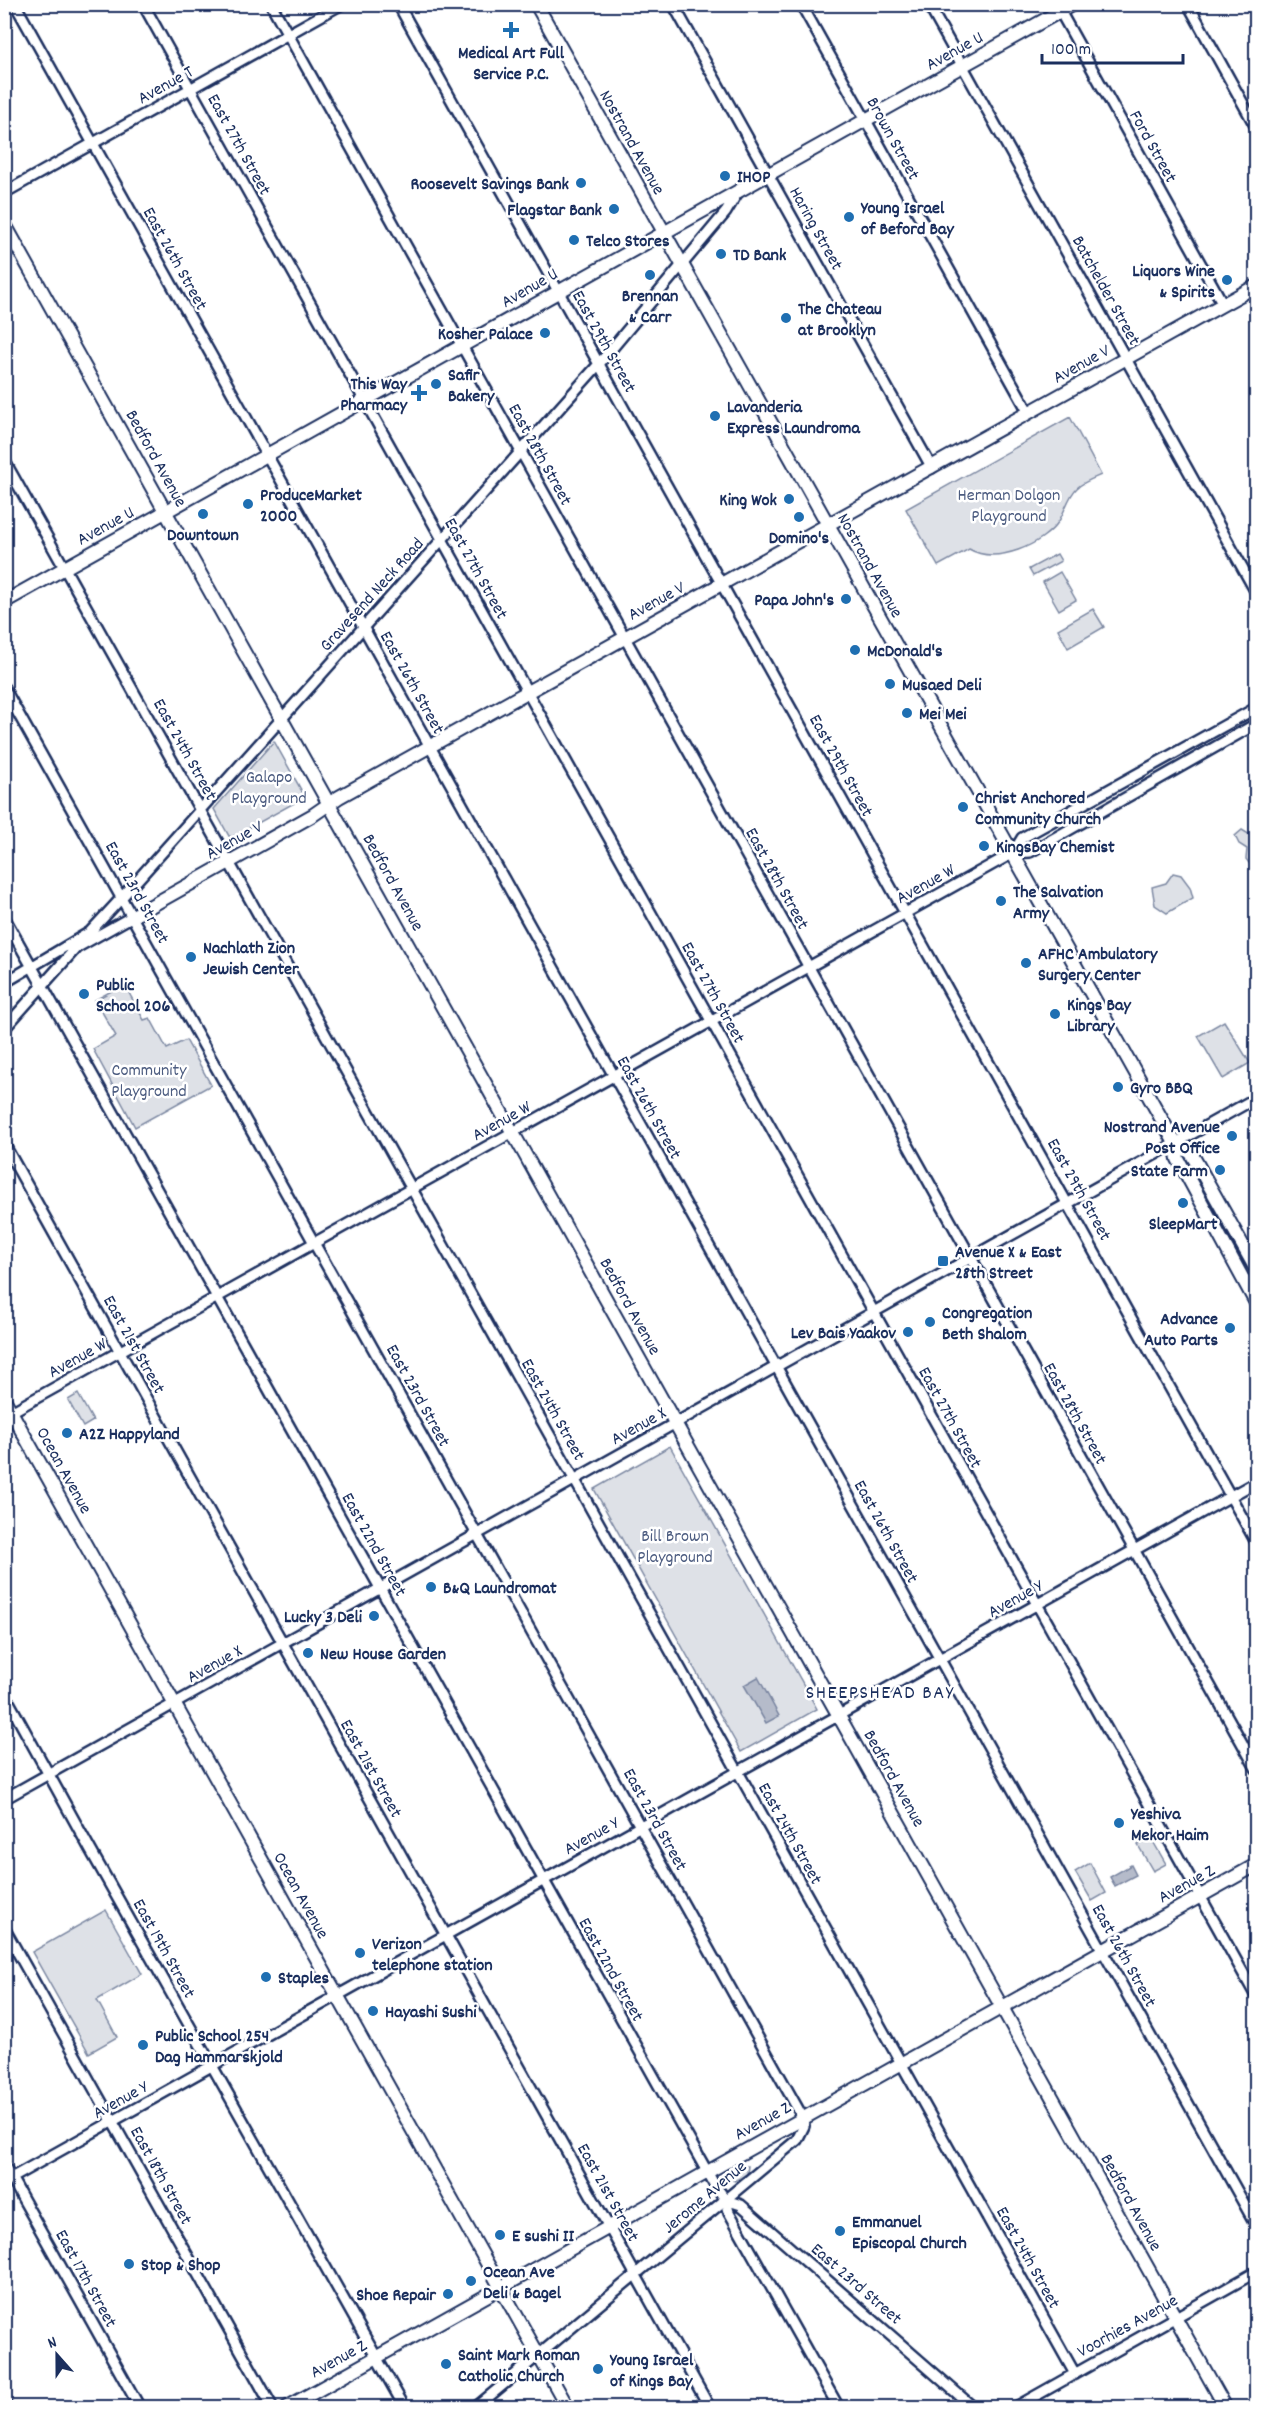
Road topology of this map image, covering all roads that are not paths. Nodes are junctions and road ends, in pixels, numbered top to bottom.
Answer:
1 (15, 4) edge
2 (143, 4) edge
3 (270, 4) edge
4 (342, 4) edge
5 (398, 4) edge
6 (536, 4) edge
7 (673, 4) edge
8 (801, 4) edge
9 (928, 4) edge
10 (1073, 4) edge
11 (1188, 4) edge
12 (1058, 8) edge
13 (287, 35) junction
14 (962, 66) junction
15 (190, 89) junction
16 (865, 120) junction
17 (1257, 128) edge
18 (93, 144) junction
19 (768, 174) junction
20 (739, 190) junction
21 (4, 193) edge
22 (4, 223) edge
23 (663, 233) junction
24 (681, 265) junction
25 (1257, 286) edge
26 (559, 292) junction
27 (1223, 304) junction
28 (461, 346) junction
29 (1126, 359) junction
30 (599, 364) junction
31 (364, 401) junction
32 (1029, 413) junction
33 (521, 452) junction
34 (267, 455) junction
35 (4, 460) edge
36 (932, 468) junction
37 (166, 511) junction
38 (828, 526) junction
39 (442, 540) junction
40 (65, 568) junction
41 (722, 583) junction
42 (1257, 592) edge
43 (4, 602) edge
44 (363, 627) junction
45 (625, 638) junction
46 (4, 688) edge
47 (528, 693) junction
48 (1257, 708) edge
49 (282, 718) junction
50 (1257, 724) edge
51 (430, 747) junction
52 (329, 803) junction
53 (200, 808) junction
54 (1013, 853) junction
55 (230, 862) junction
56 (122, 897) junction
57 (906, 913) junction
58 (133, 916) junction
59 (4, 917) edge
60 (32, 966) junction
61 (809, 967) junction
62 (4, 983) edge
63 (44, 986) junction
64 (712, 1022) junction
65 (4, 1029) edge
66 (614, 1076) junction
67 (1257, 1098) edge
68 (513, 1132) junction
69 (1175, 1143) junction
70 (4, 1144) edge
71 (412, 1189) junction
72 (1069, 1203) junction
73 (315, 1243) junction
74 (971, 1258) junction
75 (1257, 1269) edge
76 (218, 1298) junction
77 (1257, 1304) edge
78 (873, 1312) junction
79 (121, 1352) junction
80 (776, 1367) junction
81 (4, 1399) edge
82 (8, 1414) edge
83 (676, 1423) junction
84 (574, 1480) junction
85 (1257, 1482) edge
86 (1231, 1496) junction
87 (478, 1534) junction
88 (1257, 1542) edge
89 (1134, 1551) junction
90 (381, 1588) junction
91 (1038, 1605) junction
92 (283, 1643) junction
93 (940, 1659) junction
94 (4, 1693) edge
95 (175, 1704) junction
96 (840, 1715) junction
97 (1257, 1768) edge
98 (738, 1772) junction
99 (49, 1774) junction
100 (4, 1799) edge
101 (641, 1826) junction
102 (1257, 1865) edge
103 (544, 1881) junction
104 (1200, 1896) junction
105 (4, 1928) edge
106 (446, 1935) junction
107 (1103, 1950) junction
108 (338, 1996) junction
109 (1257, 1996) edge
110 (1002, 2007) junction
111 (901, 2063) junction
112 (212, 2066) junction
113 (803, 2118) junction
114 (113, 2121) junction
115 (4, 2165) edge
116 (707, 2172) junction
117 (8, 2180) edge
118 (717, 2187) joint
119 (726, 2200) junction
120 (1257, 2225) edge
121 (609, 2226) junction
122 (1257, 2272) edge
123 (636, 2275) junction
124 (501, 2287) junction
125 (1176, 2317) junction
126 (538, 2355) junction
127 (376, 2357) junction
128 (1075, 2374) junction
129 (4, 2402) edge
130 (8, 2408) edge
131 (140, 2408) edge
132 (273, 2408) edge
133 (286, 2408) edge
134 (405, 2408) edge
135 (475, 2408) edge
136 (568, 2408) edge
137 (710, 2408) edge
138 (839, 2408) edge
139 (974, 2408) edge
140 (1014, 2408) edge
141 (1226, 2408) edge

1 - 18 street, East 26th Street
2 - 15 street, East 27th Street
3 - 13 street, East 28th Street
4 - 13 street, Avenue T
5 - 26 street, East 29th Street
6 - 23 main road, Nostrand Avenue
7 - 19 street, Haring Street
8 - 16 street, Brown Street
9 - 14 street, Batchelder Street
10 - 12 main road, Avenue U
11 - 17 street
12 - 14 main road, Avenue U
12 - 27 street, Ford Street
13 - 15 street, Avenue T
13 - 28 street, East 28th Street
14 - 16 main road, Avenue U
14 - 29 street, Batchelder Street
15 - 18 street, Avenue T
15 - 31 street, East 27th Street
16 - 19 main road, Avenue U
16 - 32 street, Brown Street
18 - 21 street, Avenue T
18 - 34 street, East 26th Street
19 - 20 main road, Avenue U
19 - 36 street, Haring Street
20 - 23 main road, Avenue U
20 - 24 street, Gravesend Neck Road
22 - 37 main road, Bedford Avenue
23 - 24 main road, Nostrand Avenue
23 - 26 main road, Avenue U
24 - 30 street, Gravesend Neck Road
24 - 38 main road, Nostrand Avenue
25 - 27 main road, Avenue V
26 - 28 main road, Avenue U
26 - 30 street, East 29th Street
27 - 29 main road, Avenue V
28 - 31 main road, Avenue U
28 - 33 street, East 28th Street
29 - 32 main road, Avenue V
29 - 42 street, Batchelder Street
30 - 33 street, Gravesend Neck Road
30 - 41 street, East 29th Street
31 - 34 main road, Avenue U
31 - 39 street, East 27th Street
32 - 36 main road, Avenue V
33 - 39 street, Gravesend Neck Road
33 - 45 street, East 28th Street
34 - 37 main road, Avenue U
34 - 44 street, East 26th Street
35 - 40 street, East 24th Street
36 - 38 main road, Avenue V
37 - 40 main road, Avenue U
37 - 49 main road, Bedford Avenue
38 - 41 main road, Avenue V
38 - 54 main road, Nostrand Avenue
39 - 44 street, Gravesend Neck Road
39 - 47 street, East 27th Street
40 - 43 main road, Avenue U
40 - 53 street, East 24th Street
41 - 45 main road, Avenue V
41 - 57 street, East 29th Street
44 - 49 street, Gravesend Neck Road
44 - 51 street, East 26th Street
45 - 47 main road, Avenue V
45 - 61 street, East 28th Street
46 - 56 street, East 23rd Street
47 - 51 main road, Avenue V
47 - 64 street, East 27th Street
48 - 54 street, Avenue W
49 - 52 main road, Bedford Avenue
49 - 53 street, Gravesend Neck Road
50 - 54 street, Avenue W
51 - 52 main road, Avenue V
51 - 66 street, East 26th Street
52 - 55 main road, Avenue V
52 - 68 main road, Bedford Avenue
53 - 55 street, East 24th Street
53 - 56 street, Gravesend Neck Road
54 - 57 street, Avenue W
54 - 69 main road, Nostrand Avenue
55 - 58 main road, Avenue V
55 - 71 street, East 24th Street
56 - 58 street, East 23rd Street
56 - 60 street, Gravesend Neck Road
57 - 61 street, Avenue W
57 - 72 street, East 29th Street
58 - 63 street, Avenue V
58 - 73 street, East 23rd Street
59 - 60 street, East 22nd Street
60 - 62 street
60 - 63 street, East 22nd Street
61 - 64 street, Avenue W
61 - 74 street, East 28th Street
63 - 65 street
63 - 76 street, East 22nd Street
64 - 66 street, Avenue W
64 - 78 street, East 27th Street
66 - 68 street, Avenue W
66 - 80 street, East 26th Street
67 - 69 street, Avenue X
68 - 71 street, Avenue W
68 - 83 main road, Bedford Avenue
69 - 72 street, Avenue X
69 - 75 main road, Nostrand Avenue
69 - 77 main road, Nostrand Avenue
70 - 79 street, East 21st Street
71 - 73 street, Avenue W
71 - 84 street, East 24th Street
72 - 74 street, Avenue X
72 - 86 street, East 29th Street
73 - 76 street, Avenue W
73 - 87 street, East 23rd Street
74 - 78 street, Avenue X
74 - 89 street, East 28th Street
76 - 79 street, Avenue W
76 - 90 street, East 22nd Street
78 - 80 street, Avenue X
78 - 91 street, East 27th Street
79 - 82 street, Avenue W
79 - 92 street, East 21st Street
80 - 83 street, Avenue X
80 - 93 street, East 26th Street
81 - 82 main road, Ocean Avenue
82 - 95 main road, Ocean Avenue
83 - 84 street, Avenue X
83 - 96 main road, Bedford Avenue
84 - 87 street, Avenue X
84 - 98 street, East 24th Street
85 - 86 street, Avenue Y
86 - 88 street, East 29th Street
86 - 89 street, Avenue Y
87 - 90 street, Avenue X
87 - 101 street, East 23rd Street
89 - 91 street, Avenue Y
89 - 97 street, East 28th Street
90 - 92 street, Avenue X
90 - 103 street, East 22nd Street
91 - 93 street, Avenue Y
91 - 104 street, East 27th Street
92 - 95 street, Avenue X
92 - 106 street, East 21st Street
93 - 96 street, Avenue Y
93 - 107 street, East 26th Street
94 - 99 street, East 19th Street
95 - 99 street, Avenue X
95 - 108 main road, Ocean Avenue
96 - 98 street, Avenue Y
96 - 110 main road, Bedford Avenue
98 - 101 street, Avenue Y
98 - 111 street, East 24th Street
99 - 100 street, Avenue X
99 - 112 street, East 19th Street
101 - 103 street, Avenue Y
101 - 113 street, East 23rd Street
102 - 104 main road, Avenue Z
103 - 106 street, Avenue Y
103 - 116 street, East 22nd Street
104 - 107 main road, Avenue Z
104 - 109 street, East 27th Street
105 - 114 street, East 18th Street
106 - 108 street, Avenue Y
106 - 121 street, East 21st Street
107 - 110 main road, Avenue Z
107 - 120 street, East 26th Street
108 - 112 street, Avenue Y
108 - 124 main road, Ocean Avenue
110 - 111 main road, Avenue Z
110 - 125 main road, Bedford Avenue
111 - 113 main road, Avenue Z
111 - 128 street, East 24th Street
112 - 114 street, Avenue Y
112 - 127 street, East 19th Street
113 - 116 main road, Avenue Z
113 - 119 street, Jerome Avenue
114 - 117 street, Avenue Y
114 - 132 street, East 18th Street
115 - 117 street, East 17th Street
116 - 118 street, East 22nd Street
116 - 121 main road, Avenue Z
117 - 131 street, East 17th Street
118 - 119 street, East 23rd Street
119 - 123 street, Jerome Avenue
119 - 138 street
119 - 139 street, East 23rd Street
121 - 123 street, East 21st Street
121 - 124 main road, Avenue Z
122 - 125 street, Voorhies Avenue
123 - 126 street, Jerome Avenue
123 - 137 street, East 21st Street
124 - 126 main road, Ocean Avenue
124 - 127 main road, Avenue Z
125 - 128 street, Voorhies Avenue
125 - 141 main road, Bedford Avenue
126 - 135 street, Jerome Avenue
126 - 136 main road, Ocean Avenue
127 - 133 main road, Avenue Z
127 - 134 street, East 19th Street
128 - 140 street, Voorhies Avenue
129 - 130 street

